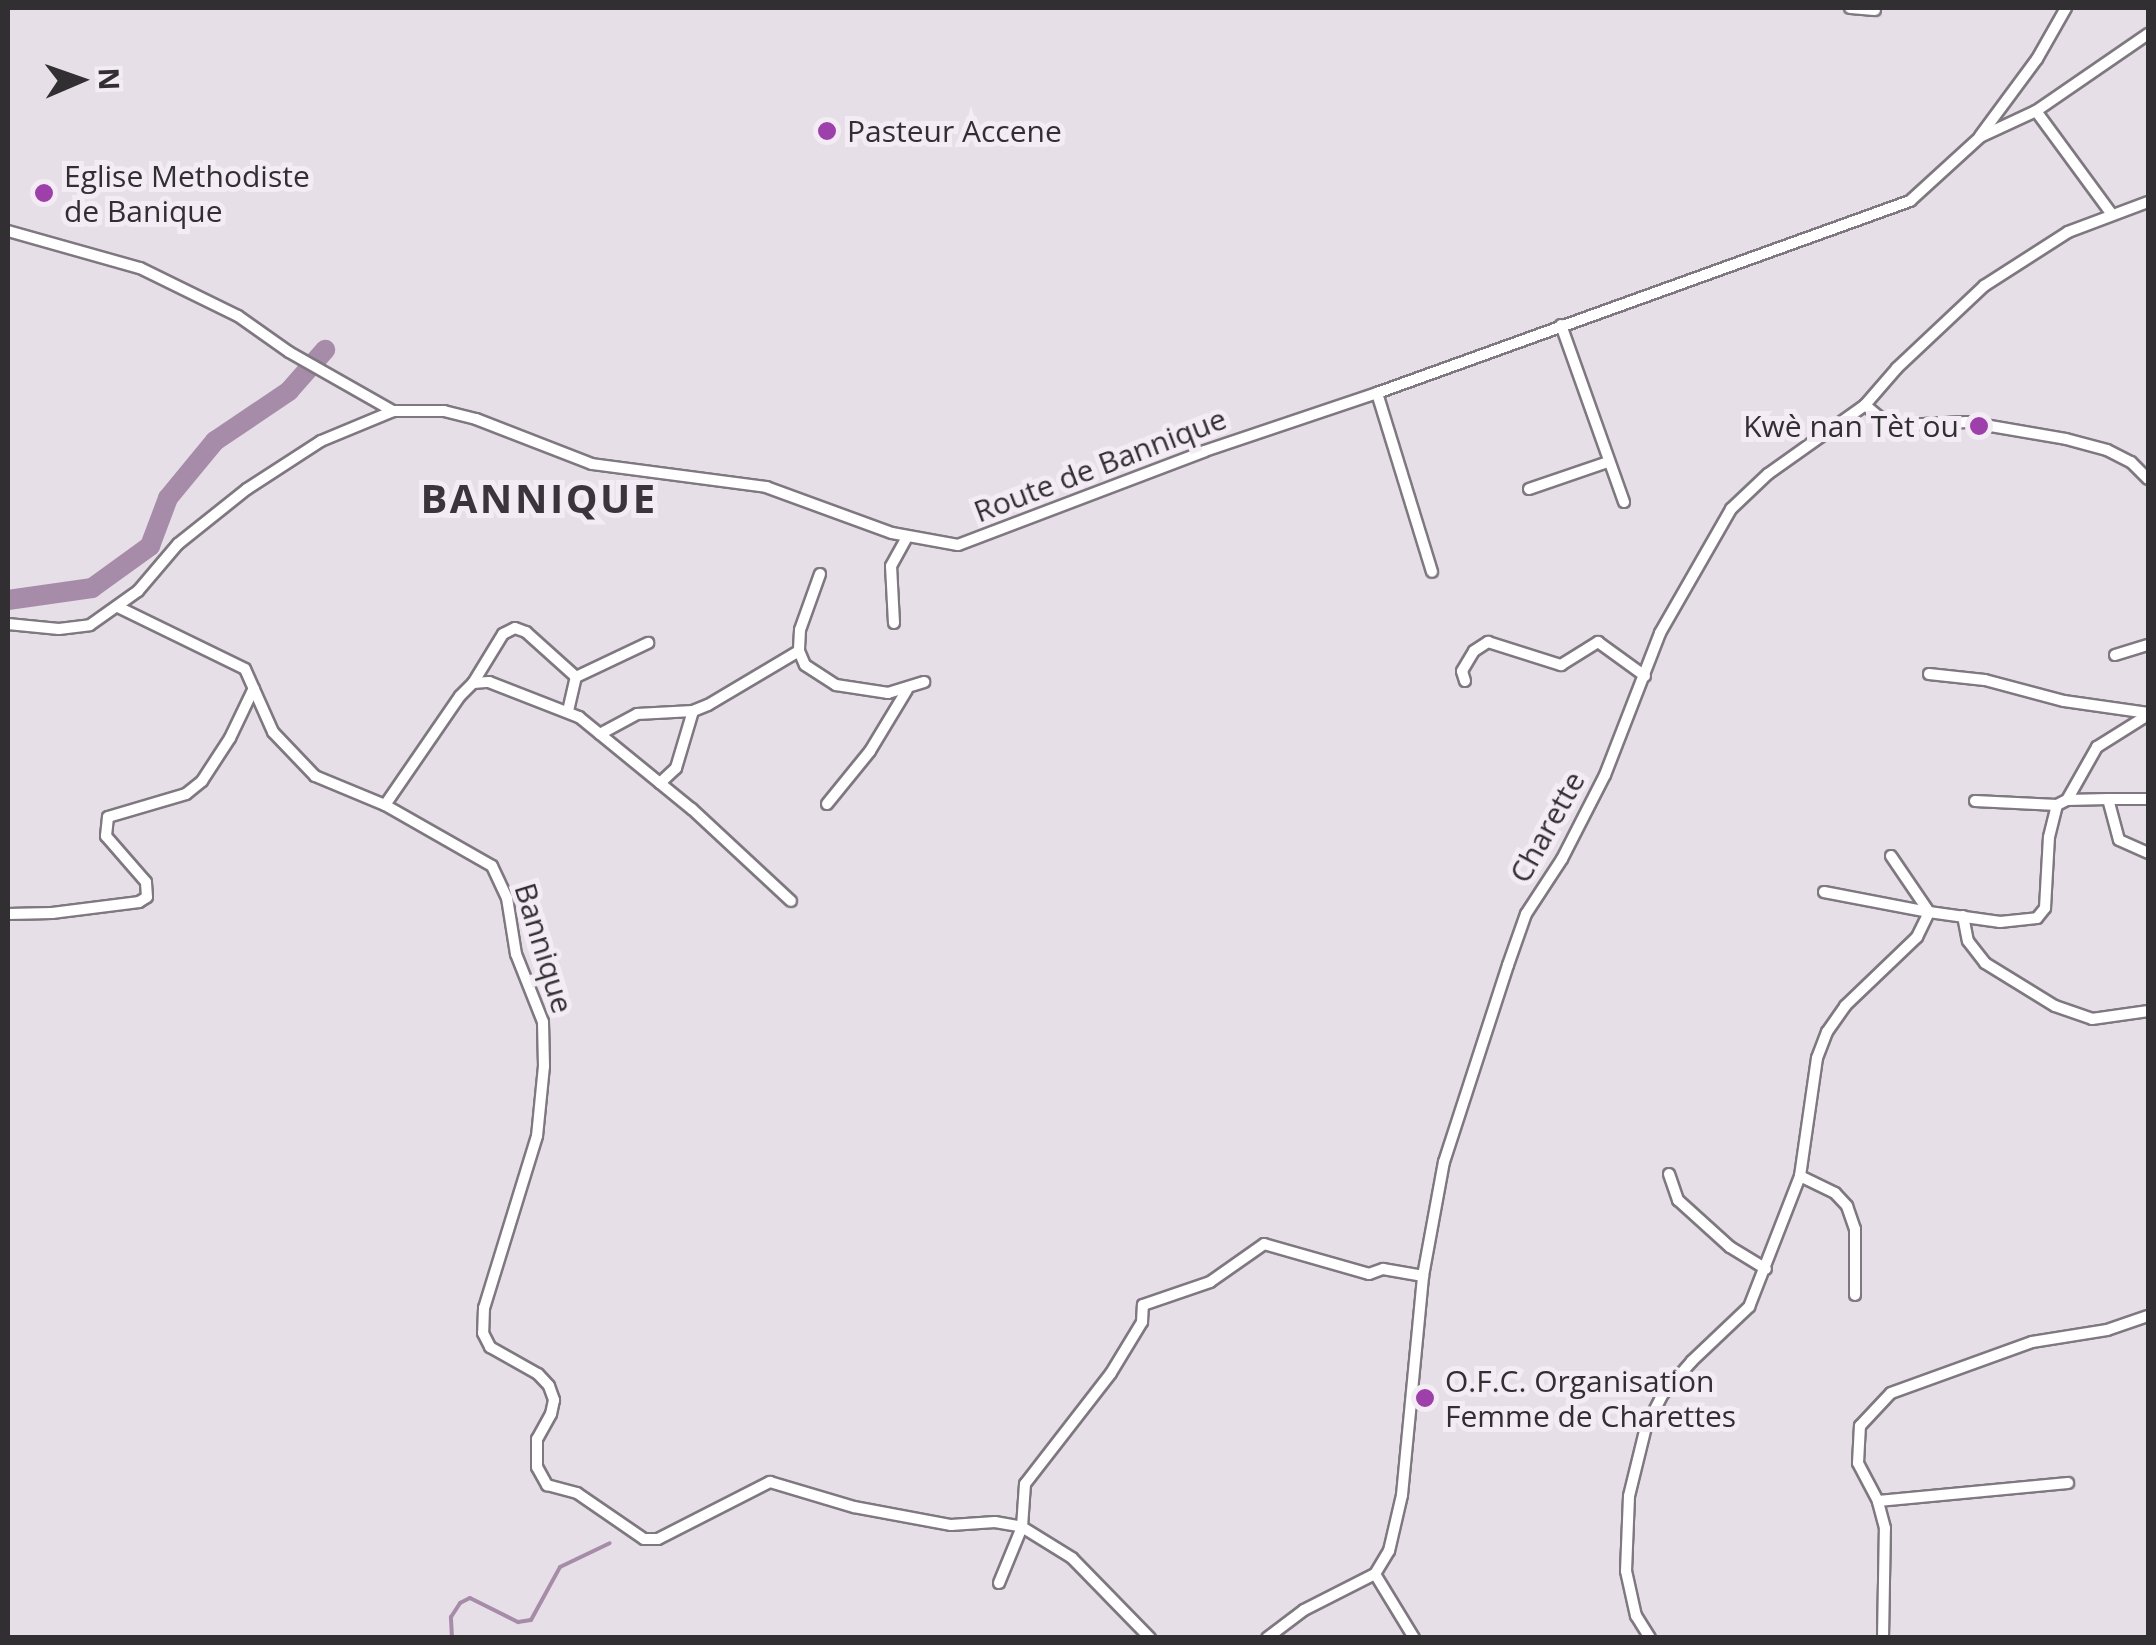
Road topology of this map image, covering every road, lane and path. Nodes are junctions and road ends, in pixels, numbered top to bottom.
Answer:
1 (1850, 8) edge
2 (2066, 8) edge
3 (1875, 10) dead end
4 (2148, 34) edge
5 (2036, 111) junction
6 (1980, 137) junction
7 (2148, 202) edge
8 (2112, 213) junction
9 (8, 231) edge
10 (1561, 326) junction
11 (1377, 393) junction
12 (1865, 405) junction
13 (394, 411) junction
14 (1608, 462) junction
15 (2148, 479) edge
16 (1530, 488) dead end
17 (1624, 502) dead end
18 (908, 537) junction
19 (1432, 572) dead end
20 (820, 574) dead end
21 (118, 607) junction
22 (893, 618) dead end
23 (8, 624) edge
24 (648, 643) dead end
25 (2148, 645) edge
26 (799, 651) junction
27 (2115, 654) dead end
28 (1929, 674) dead end
29 (1645, 676) junction
30 (576, 677) junction
31 (1464, 681) dead end
32 (924, 682) dead end
33 (473, 683) junction
34 (254, 688) junction
35 (907, 690) junction
36 (568, 711) junction
37 (692, 711) junction
38 (2148, 714) edge
39 (600, 734) junction
40 (660, 784) junction
41 (2108, 799) junction
42 (2148, 799) edge
43 (1974, 801) dead end
44 (2062, 803) junction
45 (827, 804) dead end
46 (385, 805) junction
47 (2148, 853) edge
48 (1890, 856) dead end
49 (1824, 892) dead end
50 (791, 902) dead end
51 (1930, 912) junction
52 (8, 914) edge
53 (1963, 916) junction
54 (2148, 1011) edge
55 (1669, 1174) dead end
56 (1800, 1176) junction
57 (1766, 1269) junction
58 (1423, 1276) junction
59 (1855, 1296) dead end
60 (2148, 1316) edge
61 (2068, 1483) dead end
62 (1878, 1501) junction
63 (1022, 1527) junction
64 (1375, 1574) junction
65 (999, 1582) dead end
66 (1150, 1638) edge
67 (1267, 1638) edge
68 (1414, 1638) edge
69 (1650, 1638) edge
70 (1884, 1638) edge

1 - 3 street
2 - 6 street
4 - 5 street, Route de Bannique
5 - 6 street, Route de Bannique
5 - 8 street
6 - 10 street, Route de Bannique
7 - 8 street, Charette
8 - 12 street, Charette
9 - 13 street
10 - 11 street, Route de Bannique
10 - 14 street
11 - 18 street, Route de Bannique
11 - 19 street
12 - 15 street
12 - 29 street, Charette
13 - 18 street, Route de Bannique
13 - 21 street, Route de Bannique
14 - 16 street
14 - 17 street
18 - 22 street
20 - 26 street
21 - 23 street, Route de Bannique
21 - 34 street, Bannique
24 - 30 street
25 - 27 street
26 - 35 street
26 - 37 street
28 - 38 street
29 - 31 street
29 - 58 street, Charette
30 - 33 street
30 - 36 street
32 - 35 street
33 - 36 street
33 - 46 street
34 - 46 street, Bannique
34 - 52 street
35 - 45 street
36 - 39 street
37 - 39 street
37 - 40 street
38 - 44 street
39 - 40 street
40 - 50 street
41 - 42 street
41 - 44 street
41 - 47 street
43 - 44 street
44 - 53 street
46 - 63 street, Bannique
48 - 51 street
49 - 51 street
51 - 53 street
51 - 56 street
53 - 54 street
55 - 57 street
56 - 57 street
56 - 59 street
57 - 69 street
58 - 63 street
58 - 64 street, Charette
60 - 62 street
61 - 62 street
62 - 70 street
63 - 65 street
63 - 66 street
64 - 67 street
64 - 68 street

